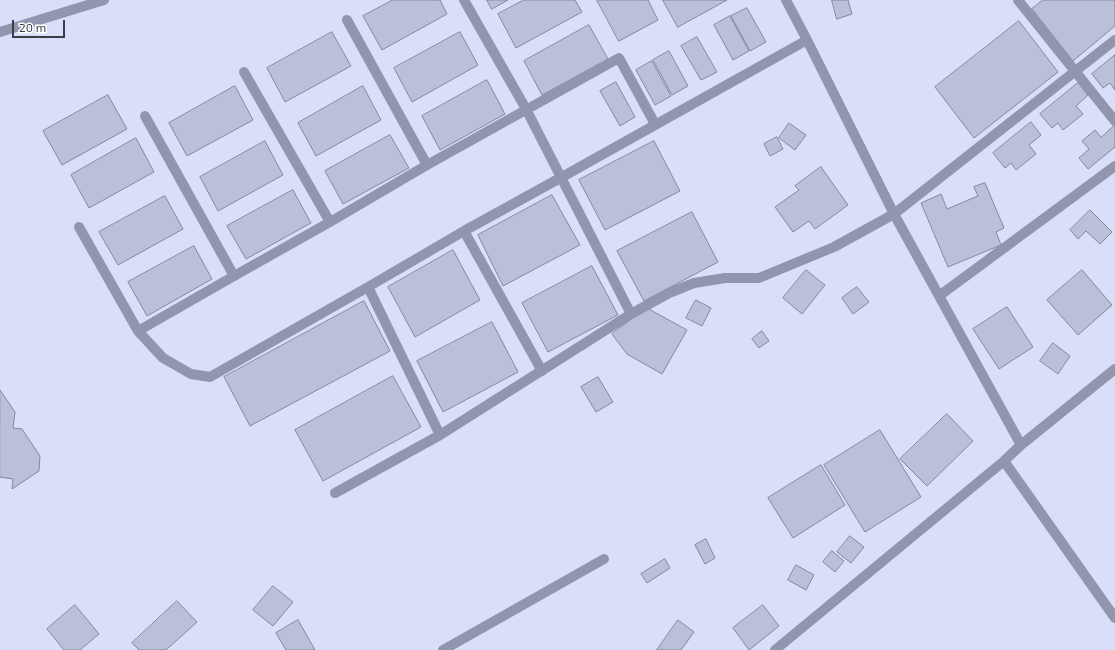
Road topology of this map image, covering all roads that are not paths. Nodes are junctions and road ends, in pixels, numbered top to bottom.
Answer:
1 (104, 0) edge
2 (464, 0) edge
3 (1018, 0) edge
4 (790, 3) edge
5 (347, 20) dead end
6 (0, 32) edge
7 (807, 40) junction
8 (1115, 40) edge
9 (244, 72) dead end
10 (1075, 72) junction
11 (526, 109) junction
12 (145, 116) dead end
13 (1115, 121) edge
14 (656, 124) junction
15 (427, 165) junction
16 (1115, 166) edge
17 (562, 177) junction
18 (894, 214) junction
19 (330, 222) junction
20 (79, 227) dead end
21 (464, 231) junction
22 (234, 276) junction
23 (368, 287) junction
24 (939, 296) junction
25 (631, 314) junction
26 (138, 331) junction
27 (1115, 369) edge
28 (542, 371) junction
29 (440, 435) junction
30 (1021, 445) junction
31 (1004, 461) junction
32 (335, 493) dead end
33 (604, 559) dead end
34 (1115, 618) edge
35 (443, 650) edge
36 (775, 650) edge

1 - 6 street
2 - 11 street
3 - 10 street
4 - 7 street
5 - 15 street
7 - 14 street
7 - 18 street
8 - 10 street
9 - 19 street
10 - 13 street
10 - 18 street
11 - 14 street
11 - 15 street
11 - 17 street
12 - 22 street
14 - 17 street
15 - 19 street
16 - 24 street
17 - 21 street
17 - 25 street
18 - 24 street
18 - 25 street
19 - 22 street
20 - 26 street
21 - 23 street
21 - 28 street
22 - 26 street
23 - 26 street
23 - 29 street
24 - 30 street
25 - 28 street
27 - 30 street
28 - 29 street
29 - 32 street
30 - 31 street
31 - 34 street
31 - 36 street
33 - 35 street

